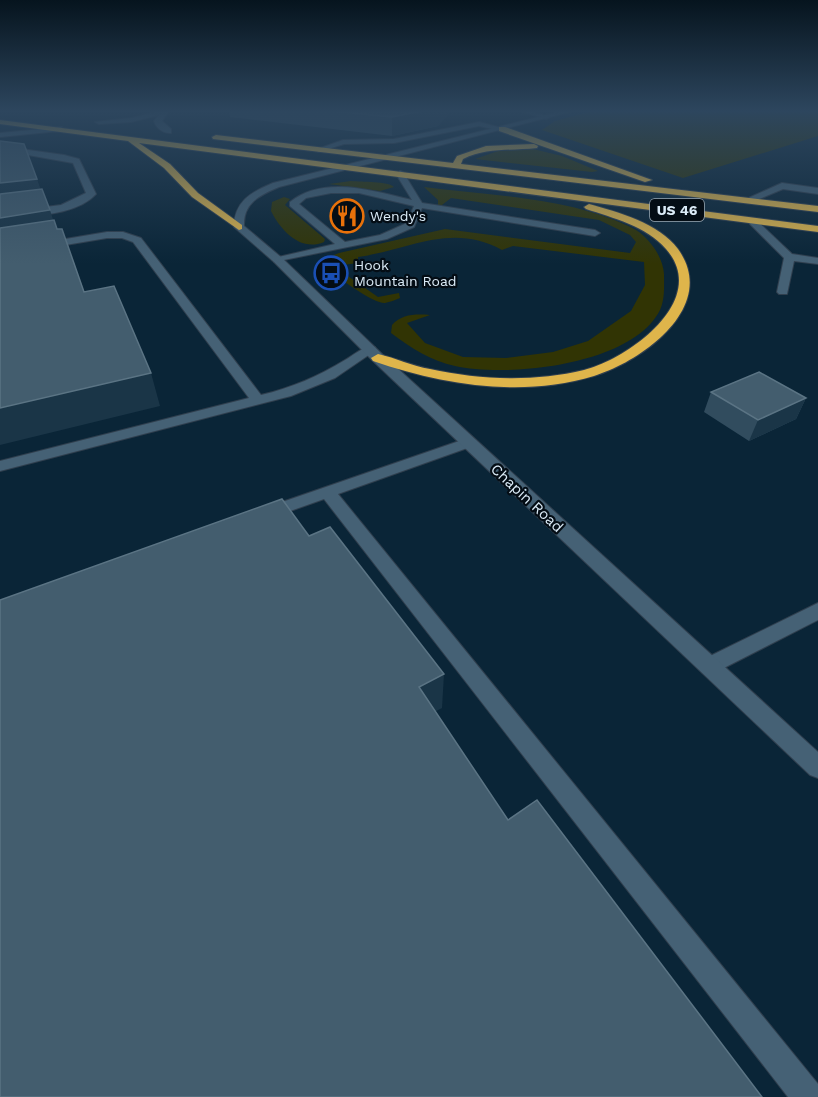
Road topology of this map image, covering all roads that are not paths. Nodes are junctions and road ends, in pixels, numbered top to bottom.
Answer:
1 (77, 162) edge
2 (162, 162) edge
3 (313, 162) edge
4 (371, 162) edge
5 (418, 162) edge
6 (458, 162) edge
7 (593, 162) edge
8 (456, 166) junction
9 (349, 167) junction
10 (400, 174) junction
11 (464, 182) junction
12 (818, 190) edge
13 (535, 192) junction
14 (749, 200) junction
15 (419, 205) junction
16 (818, 209) edge
17 (0, 216) edge
18 (751, 220) junction
19 (239, 227) junction
20 (818, 229) edge
21 (595, 233) dead end
22 (342, 245) junction
23 (0, 253) edge
24 (789, 257) junction
25 (278, 260) junction
26 (818, 261) edge
27 (783, 292) dead end
28 (374, 354) junction
29 (258, 401) junction
30 (468, 443) junction
31 (0, 466) edge
32 (327, 492) junction
33 (248, 520) edge
34 (818, 611) edge
35 (709, 666) junction
36 (818, 767) edge
37 (808, 1097) edge

1 - 17 main road
2 - 19 highway
3 - 9 highway, US 46
4 - 9 main road
5 - 8 highway, US 46
6 - 8 highway
7 - 14 highway
8 - 11 highway
8 - 14 highway, US 46
9 - 10 highway, US 46
9 - 19 main road
10 - 11 highway, US 46
10 - 15 main road
11 - 13 highway, US 46
12 - 14 main road
13 - 18 highway, US 46
13 - 28 highway
14 - 16 highway, US 46
15 - 21 main road
15 - 22 main road
15 - 22 main road
18 - 20 highway, US 46
18 - 24 main road
19 - 25 main road, Chapin Road
22 - 25 main road
23 - 29 main road
24 - 26 main road
24 - 27 main road
25 - 28 main road, Chapin Road
28 - 29 main road
28 - 30 main road, Chapin Road
29 - 31 main road
30 - 32 main road
30 - 35 main road, Chapin Road
32 - 33 main road
32 - 37 main road
34 - 35 main road
35 - 36 main road, Chapin Road

